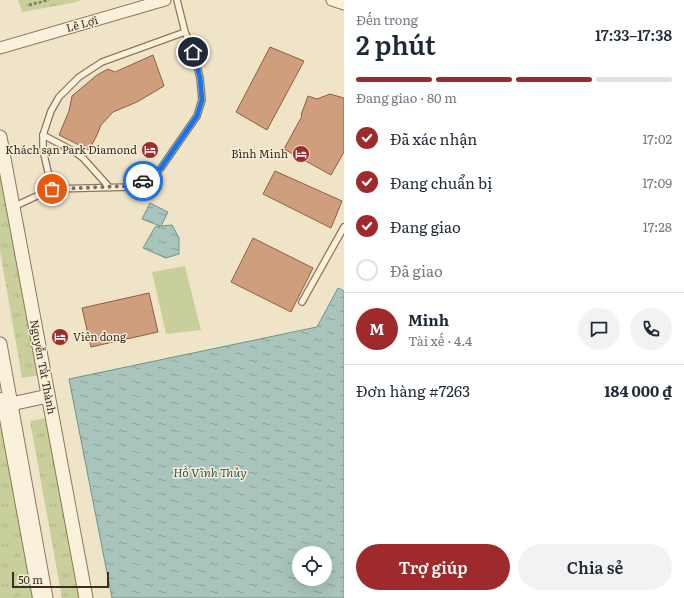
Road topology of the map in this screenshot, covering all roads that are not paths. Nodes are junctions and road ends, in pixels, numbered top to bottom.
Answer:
1 (165, 0) edge
2 (177, 0) edge
3 (332, 0) edge
4 (344, 4) edge
5 (185, 32) junction
6 (0, 48) edge
7 (43, 135) junction
8 (0, 137) edge
9 (109, 187) junction
10 (52, 189) junction
11 (13, 207) junction
12 (344, 228) edge
13 (302, 302) dead end
14 (0, 344) edge
15 (48, 396) junction
16 (3, 403) edge
17 (37, 598) edge
18 (46, 598) edge
19 (86, 598) edge

1 - 6 street, Lê Lợi
2 - 5 lane
3 - 4 street
5 - 7 lane
5 - 9 lane
7 - 9 lane
7 - 10 lane
8 - 11 street, Nguyễn Tất Thành
9 - 10 lane
10 - 11 lane
11 - 15 street, Nguyễn Tất Thành
12 - 13 lane
14 - 16 street
15 - 16 street
15 - 19 street, Nguyễn Tất Thành
16 - 17 street
16 - 18 street

